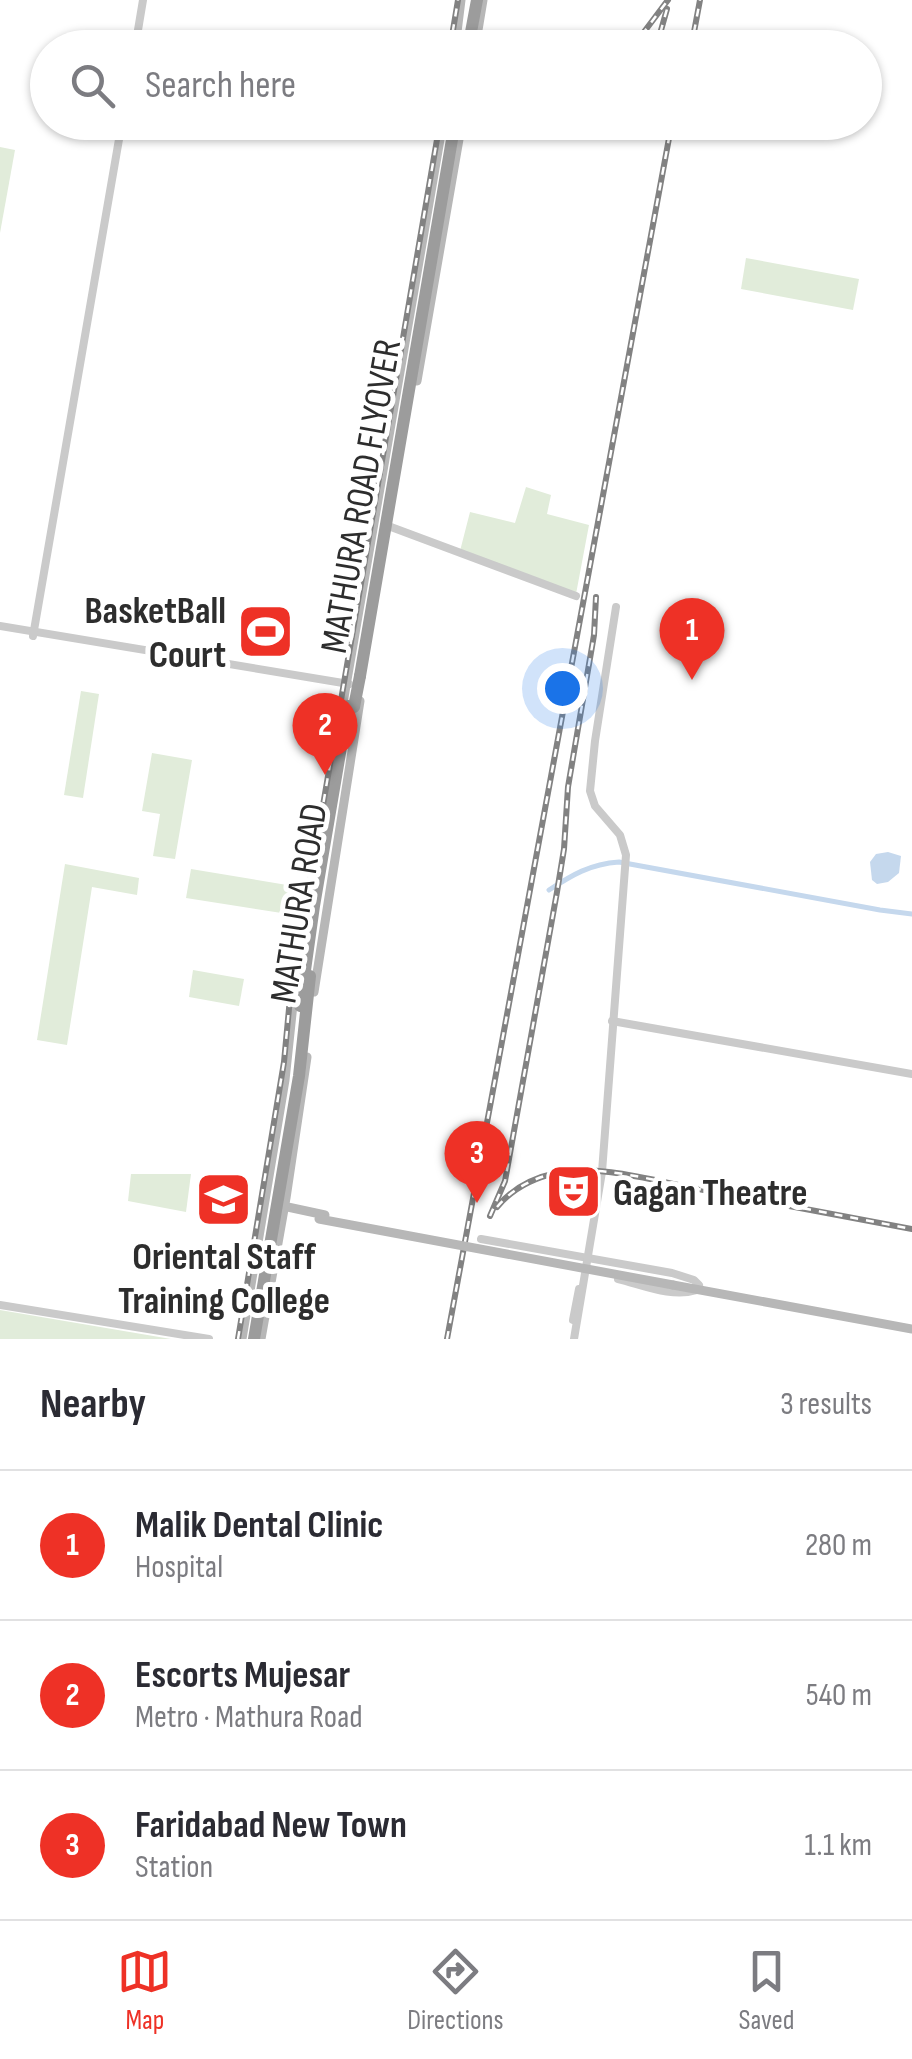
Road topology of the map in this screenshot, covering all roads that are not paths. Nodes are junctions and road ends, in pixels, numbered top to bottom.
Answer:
1 (143, 0) edge
2 (461, 0) edge
3 (477, 0) edge
4 (138, 30) edge
5 (462, 30) edge
6 (467, 30) edge
7 (119, 140) edge
8 (449, 140) edge
9 (449, 140) edge
10 (449, 140) edge
11 (450, 140) edge
12 (422, 315) junction
13 (422, 351) junction
14 (384, 533) junction
15 (576, 596) dead end
16 (616, 607) dead end
17 (0, 628) edge
18 (33, 634) junction
19 (346, 686) junction
20 (363, 689) junction
21 (324, 858) junction
22 (309, 904) junction
23 (306, 956) junction
24 (304, 1004) junction
25 (612, 1021) junction
26 (912, 1074) edge
27 (268, 1187) junction
28 (265, 1206) junction
29 (288, 1210) junction
30 (261, 1227) junction
31 (481, 1239) dead end
32 (587, 1258) junction
33 (584, 1272) junction
34 (702, 1289) junction
35 (0, 1306) edge
36 (912, 1327) edge
37 (176, 1336) edge
38 (196, 1339) edge
39 (209, 1339) edge
40 (243, 1339) edge
41 (258, 1339) edge
42 (572, 1339) edge

1 - 4 street
2 - 5 main road
3 - 6 highway
7 - 18 street
8 - 12 highway
9 - 14 highway, MATHURA ROAD FLYOVER
10 - 19 main road, MATHURA ROAD
11 - 13 main road, MATHURA ROAD
12 - 13 highway
12 - 14 highway, MATHURA ROAD FLYOVER
13 - 14 main road, MATHURA ROAD
14 - 15 street
14 - 20 main road, MATHURA ROAD
14 - 21 highway, MATHURA ROAD FLYOVER, bridge
16 - 25 street
17 - 18 street
18 - 19 street
19 - 20 street
19 - 22 main road, MATHURA ROAD
20 - 24 main road, MATHURA ROAD
21 - 22 highway
21 - 23 highway, MATHURA ROAD FLYOVER
21 - 24 highway, MATHURA ROAD
22 - 23 main road, MATHURA ROAD
23 - 24 highway
23 - 27 main road, MATHURA ROAD
23 - 41 highway, MATHURA ROAD FLYOVER, bridge
24 - 29 main road, MATHURA ROAD
24 - 40 highway, bridge
25 - 26 street
25 - 32 street
27 - 28 main road, MATHURA ROAD
27 - 29 main road
28 - 29 main road
28 - 30 main road, MATHURA ROAD
29 - 30 main road
29 - 34 main road, bridge
29 - 41 main road, MATHURA ROAD
30 - 40 main road, MATHURA ROAD
31 - 32 street
32 - 33 street
32 - 34 street
33 - 34 street
33 - 42 street
34 - 36 main road
35 - 37 street
37 - 38 street
37 - 39 street

